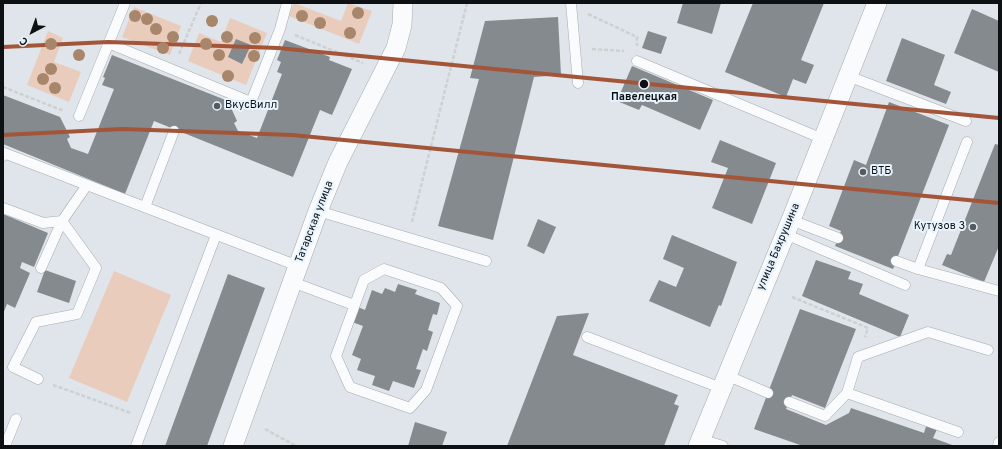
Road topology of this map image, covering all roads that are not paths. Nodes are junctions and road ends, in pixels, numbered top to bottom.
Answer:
1 (125, 3) edge
2 (287, 3) edge
3 (403, 3) edge
4 (876, 3) edge
5 (571, 5) edge
6 (108, 43) junction
7 (637, 56) road end
8 (848, 76) junction
9 (578, 83) dead end
10 (79, 116) road end
11 (966, 120) dead end
12 (174, 131) dead end
13 (823, 139) junction
14 (967, 142) dead end
15 (3, 156) edge
16 (87, 185) junction
17 (3, 208) edge
18 (145, 208) junction
19 (318, 211) junction
20 (62, 221) junction
21 (788, 227) junction
22 (216, 235) junction
23 (838, 238) dead end
24 (486, 261) dead end
25 (896, 261) dead end
26 (41, 268) dead end
27 (918, 269) junction
28 (295, 274) junction
29 (905, 285) dead end
30 (999, 291) edge
31 (354, 305) junction
32 (587, 336) dead end
33 (988, 350) dead end
34 (38, 379) road end
35 (723, 382) junction
36 (768, 393) dead end
37 (847, 393) junction
38 (789, 402) dead end
39 (16, 419) dead end
40 (958, 432) dead end
41 (699, 442) edge
42 (999, 442) edge
43 (5, 446) edge
44 (136, 446) edge
45 (233, 446) edge
46 (723, 446) edge
47 (998, 446) edge

1 - 6 lane
2 - 6 lane
3 - 19 street, Татарская улица
4 - 8 street, улица Бахрушина
5 - 9 lane
6 - 10 lane
7 - 13 lane
8 - 11 lane
8 - 13 street, улица Бахрушина
12 - 18 lane
13 - 21 street, улица Бахрушина
14 - 27 lane
15 - 16 lane
16 - 18 lane
16 - 20 lane
17 - 20 lane
18 - 22 lane
19 - 24 lane
19 - 28 street, Татарская улица
20 - 26 lane
20 - 34 lane
21 - 23 lane
21 - 29 lane
21 - 35 street, улица Бахрушина
22 - 28 lane
22 - 44 lane
25 - 27 lane
27 - 30 lane
28 - 31 lane
28 - 45 street, Татарская улица
31 - 31 lane
32 - 35 lane
33 - 37 lane
35 - 36 lane
35 - 41 street, улица Бахрушина
37 - 38 lane
37 - 40 lane
39 - 43 lane
41 - 46 lane
42 - 47 lane

